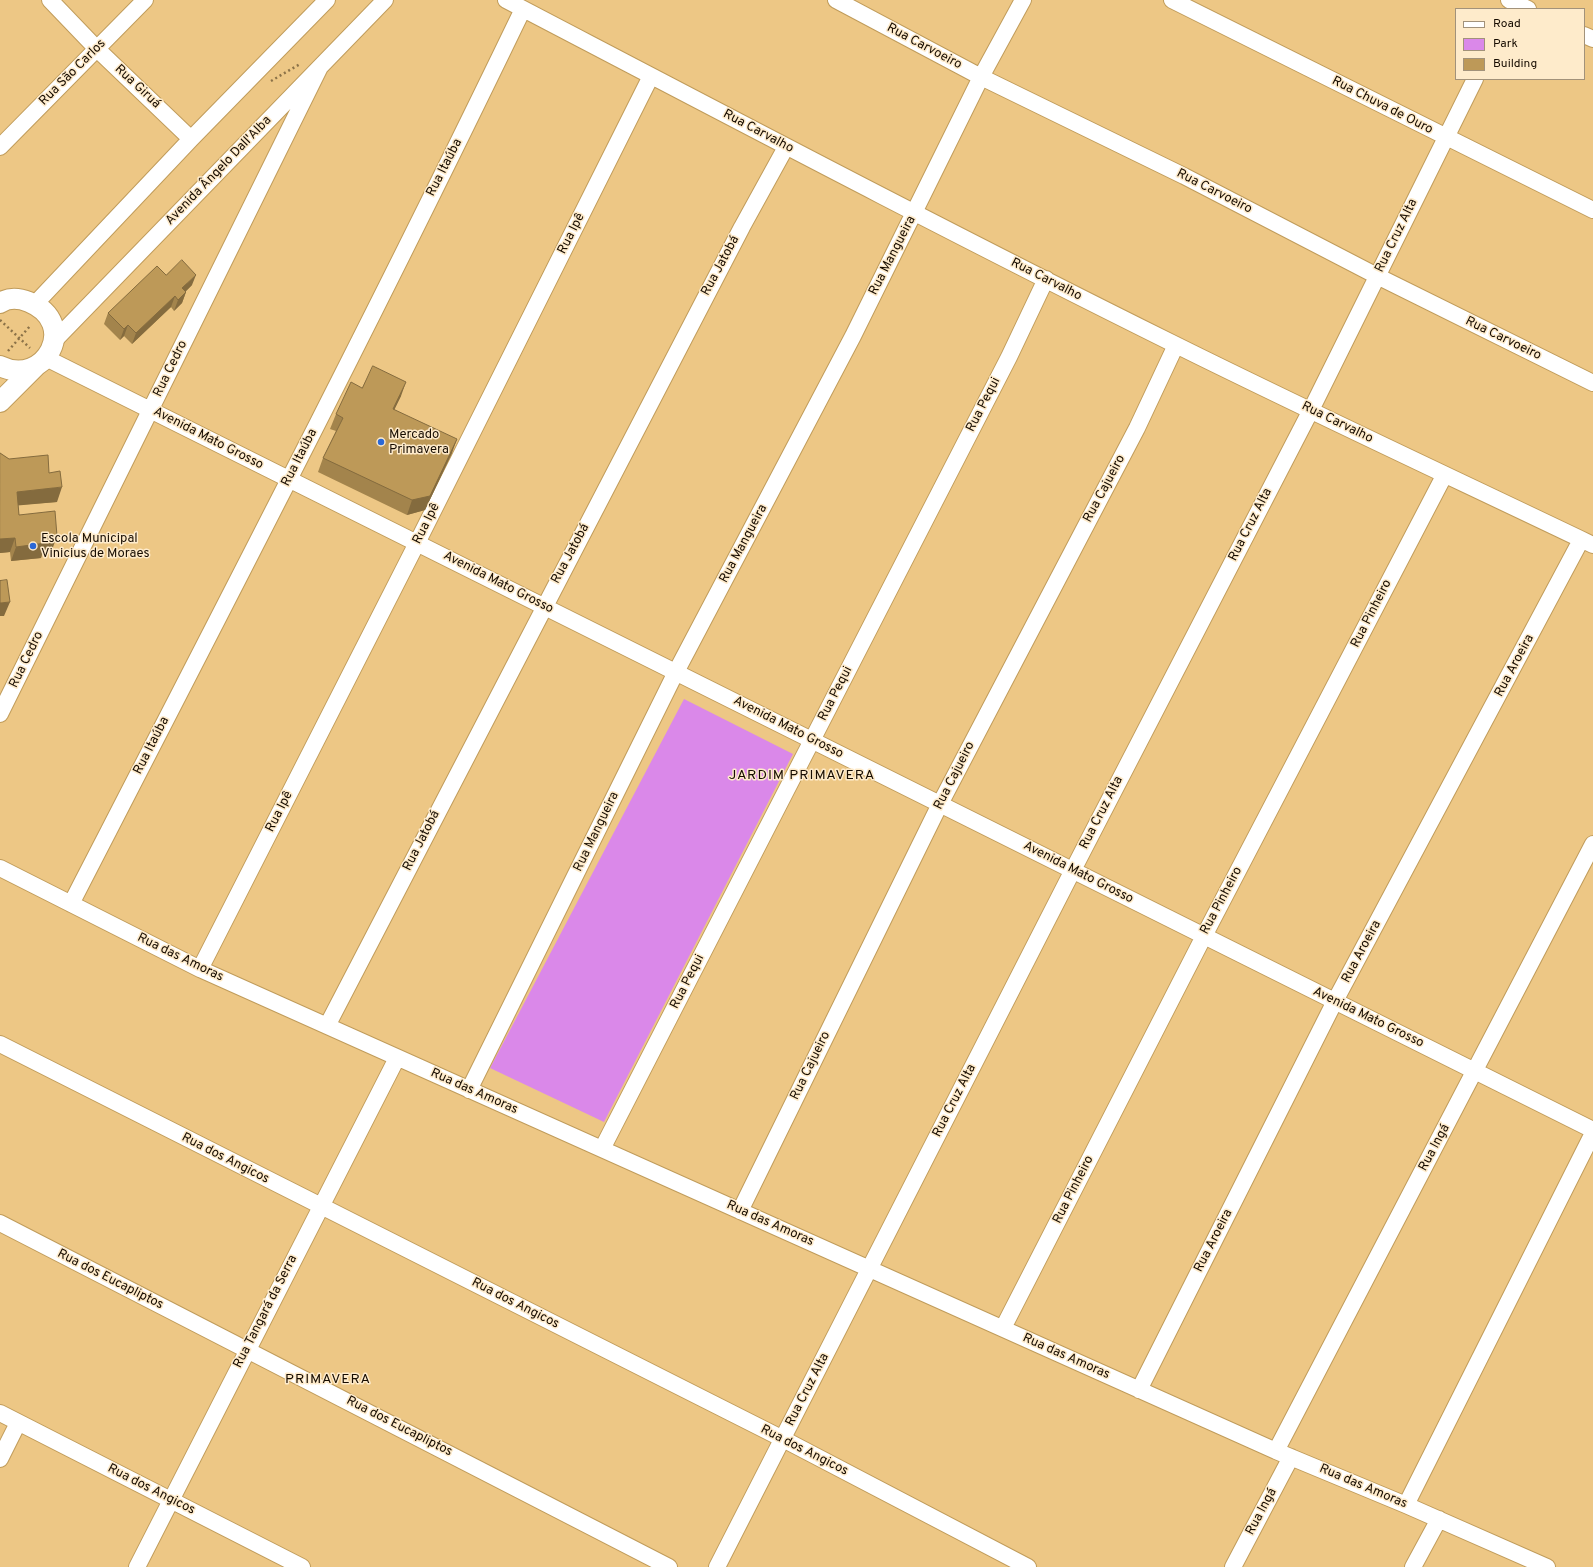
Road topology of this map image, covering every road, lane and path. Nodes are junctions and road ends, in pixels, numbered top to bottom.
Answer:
1 (50, 0) edge
2 (145, 0) edge
3 (327, 0) edge
4 (385, 0) edge
5 (506, 0) edge
6 (836, 0) edge
7 (1023, 0) edge
8 (1172, 0) edge
9 (1511, 3) edge
10 (1525, 8) edge
11 (523, 9) junction
12 (97, 49) junction
13 (320, 67) junction
14 (651, 76) junction
15 (981, 77) junction
16 (1475, 80) edge
17 (191, 138) junction
18 (1446, 138) junction
19 (0, 147) edge
20 (786, 147) junction
21 (1593, 210) edge
22 (914, 213) junction
23 (1377, 276) junction
24 (1046, 279) junction
25 (1, 305) edge
26 (40, 307) junction
27 (20, 338) junction
28 (1176, 345) junction
29 (45, 356) junction
30 (2, 360) edge
31 (1593, 383) edge
32 (0, 402) edge
33 (151, 410) junction
34 (1311, 410) junction
35 (1444, 476) junction
36 (289, 479) junction
37 (418, 543) junction
38 (1587, 543) edge
39 (544, 606) junction
40 (676, 672) junction
41 (0, 714) edge
42 (812, 740) junction
43 (940, 804) junction
44 (1593, 844) edge
45 (0, 868) edge
46 (1073, 870) junction
47 (71, 904) junction
48 (1204, 936) junction
49 (200, 969) junction
50 (1335, 1001) junction
51 (327, 1026) junction
52 (0, 1044) edge
53 (397, 1058) junction
54 (1475, 1071) junction
55 (469, 1090) junction
56 (1593, 1130) edge
57 (1593, 1133) edge
58 (602, 1149) junction
59 (320, 1206) junction
60 (740, 1211) junction
61 (0, 1223) edge
62 (869, 1269) junction
63 (1003, 1328) junction
64 (248, 1349) junction
65 (1139, 1390) junction
66 (0, 1413) edge
67 (18, 1423) junction
68 (783, 1439) junction
69 (1276, 1451) junction
70 (1291, 1457) junction
71 (0, 1459) edge
72 (170, 1500) junction
73 (1406, 1505) junction
74 (1439, 1519) junction
75 (137, 1567) edge
76 (302, 1567) edge
77 (669, 1567) edge
78 (717, 1567) edge
79 (1028, 1567) edge
80 (1233, 1567) edge
81 (1414, 1567) edge
82 (1546, 1567) edge

1 - 12 street, Rua Giruá
2 - 12 street, Rua São Carlos
3 - 17 street
4 - 13 street, Avenida Ângelo Dall'Alba
5 - 11 street, Rua Carvalho
6 - 15 street, Rua Carvoeiro
7 - 15 street, Rua Mangueira
8 - 18 street, Rua Chuva de Ouro
9 - 10 street
11 - 14 street, Rua Carvalho
11 - 36 street, Rua Itaúba
12 - 17 street, Rua Giruá
12 - 19 street, Rua São Carlos
13 - 29 street, Avenida Ângelo Dall'Alba
13 - 33 street, Rua Cedro
14 - 20 street, Rua Carvalho
14 - 37 street, Rua Ipê
15 - 22 street, Rua Mangueira
15 - 23 street, Rua Carvoeiro
16 - 18 street, Rua Cruz Alta
17 - 26 street
18 - 21 street, Rua Chuva de Ouro
18 - 23 street, Rua Cruz Alta
20 - 22 street, Rua Carvalho
20 - 39 street, Rua Jatobá
22 - 24 street, Rua Carvalho
22 - 40 street, Rua Mangueira
23 - 31 street, Rua Carvoeiro
23 - 34 street, Rua Cruz Alta
24 - 28 street, Rua Carvalho
24 - 42 street, Rua Pequi
25 - 26 main road
25 - 27 path
26 - 27 path
26 - 29 main road
27 - 29 path
27 - 30 path
28 - 34 street, Rua Carvalho
28 - 43 street, Rua Cajueiro
29 - 30 main road
29 - 32 main road, Avenida Ângelo Dall'Alba
29 - 33 street, Avenida Mato Grosso
33 - 36 street, Avenida Mato Grosso
33 - 41 street, Rua Cedro
34 - 35 street, Rua Carvalho
34 - 46 street, Rua Cruz Alta
35 - 38 street, Rua Carvalho
35 - 48 street, Rua Pinheiro
36 - 37 street, Avenida Mato Grosso
36 - 47 street, Rua Itaúba
37 - 39 street, Avenida Mato Grosso
37 - 49 street, Rua Ipê
38 - 50 street, Rua Aroeira
39 - 40 street, Avenida Mato Grosso
39 - 51 street, Rua Jatobá
40 - 42 street, Avenida Mato Grosso
40 - 55 street, Rua Mangueira
42 - 43 street, Avenida Mato Grosso
42 - 58 street, Rua Pequi
43 - 46 street, Avenida Mato Grosso
43 - 60 street, Rua Cajueiro
44 - 54 street, Rua Ingá
45 - 47 street, Rua das Amoras
46 - 48 street, Avenida Mato Grosso
46 - 62 street, Rua Cruz Alta
47 - 49 street, Rua das Amoras
48 - 50 street, Avenida Mato Grosso
48 - 63 street, Rua Pinheiro
49 - 51 street, Rua das Amoras
50 - 54 street, Avenida Mato Grosso
50 - 65 street, Rua Aroeira
51 - 53 street, Rua das Amoras
52 - 59 street, Rua dos Angicos
53 - 55 street, Rua das Amoras
53 - 59 street, Rua Tangará da Serra
54 - 56 street, Avenida Mato Grosso
54 - 69 street, Rua Ingá
55 - 58 street, Rua das Amoras
57 - 73 street
58 - 60 street, Rua das Amoras
59 - 64 street, Rua Tangará da Serra
59 - 68 street, Rua dos Angicos
60 - 62 street, Rua das Amoras
61 - 64 street, Rua dos Eucapliptos
62 - 63 street, Rua das Amoras
62 - 68 street, Rua Cruz Alta
63 - 65 street, Rua das Amoras
64 - 72 street, Rua Tangará da Serra
64 - 77 street, Rua dos Eucapliptos
65 - 69 street, Rua das Amoras
66 - 67 street, Rua dos Angicos
67 - 71 street
67 - 72 street, Rua dos Angicos
68 - 78 street, Rua Cruz Alta
68 - 79 street, Rua dos Angicos
69 - 70 street, Rua das Amoras
70 - 73 street, Rua das Amoras
70 - 80 street, Rua Ingá
72 - 75 street, Rua Tangará da Serra
72 - 76 street, Rua dos Angicos
73 - 74 street, Rua das Amoras
74 - 81 street
74 - 82 street, Rua das Amoras

